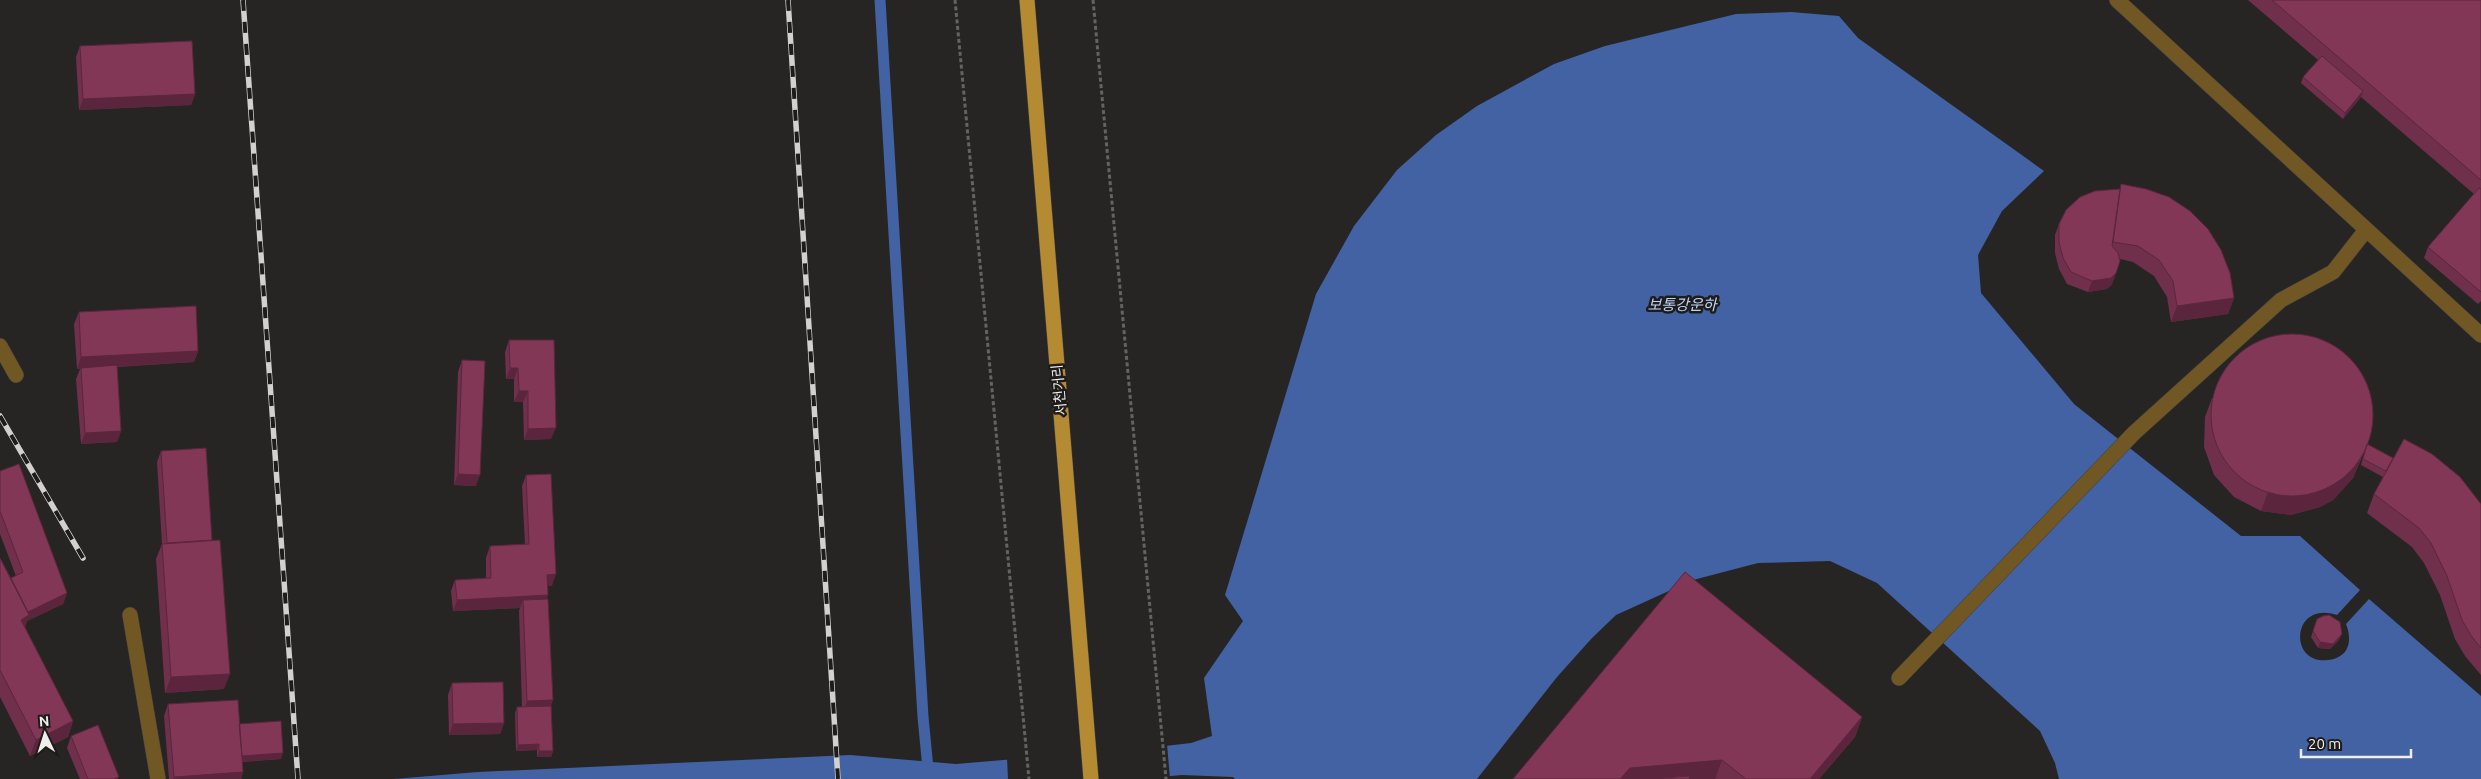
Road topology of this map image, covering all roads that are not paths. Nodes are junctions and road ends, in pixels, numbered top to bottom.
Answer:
1 (1027, 0) edge
2 (2117, 0) edge
3 (2366, 230) junction
4 (2481, 335) edge
5 (0, 346) edge
6 (16, 375) dead end
7 (130, 614) dead end
8 (1899, 678) dead end
9 (158, 779) edge
10 (1091, 779) edge

1 - 10 main road, 서천거리
2 - 3 street
3 - 4 street
3 - 8 street
5 - 6 street
7 - 9 street

